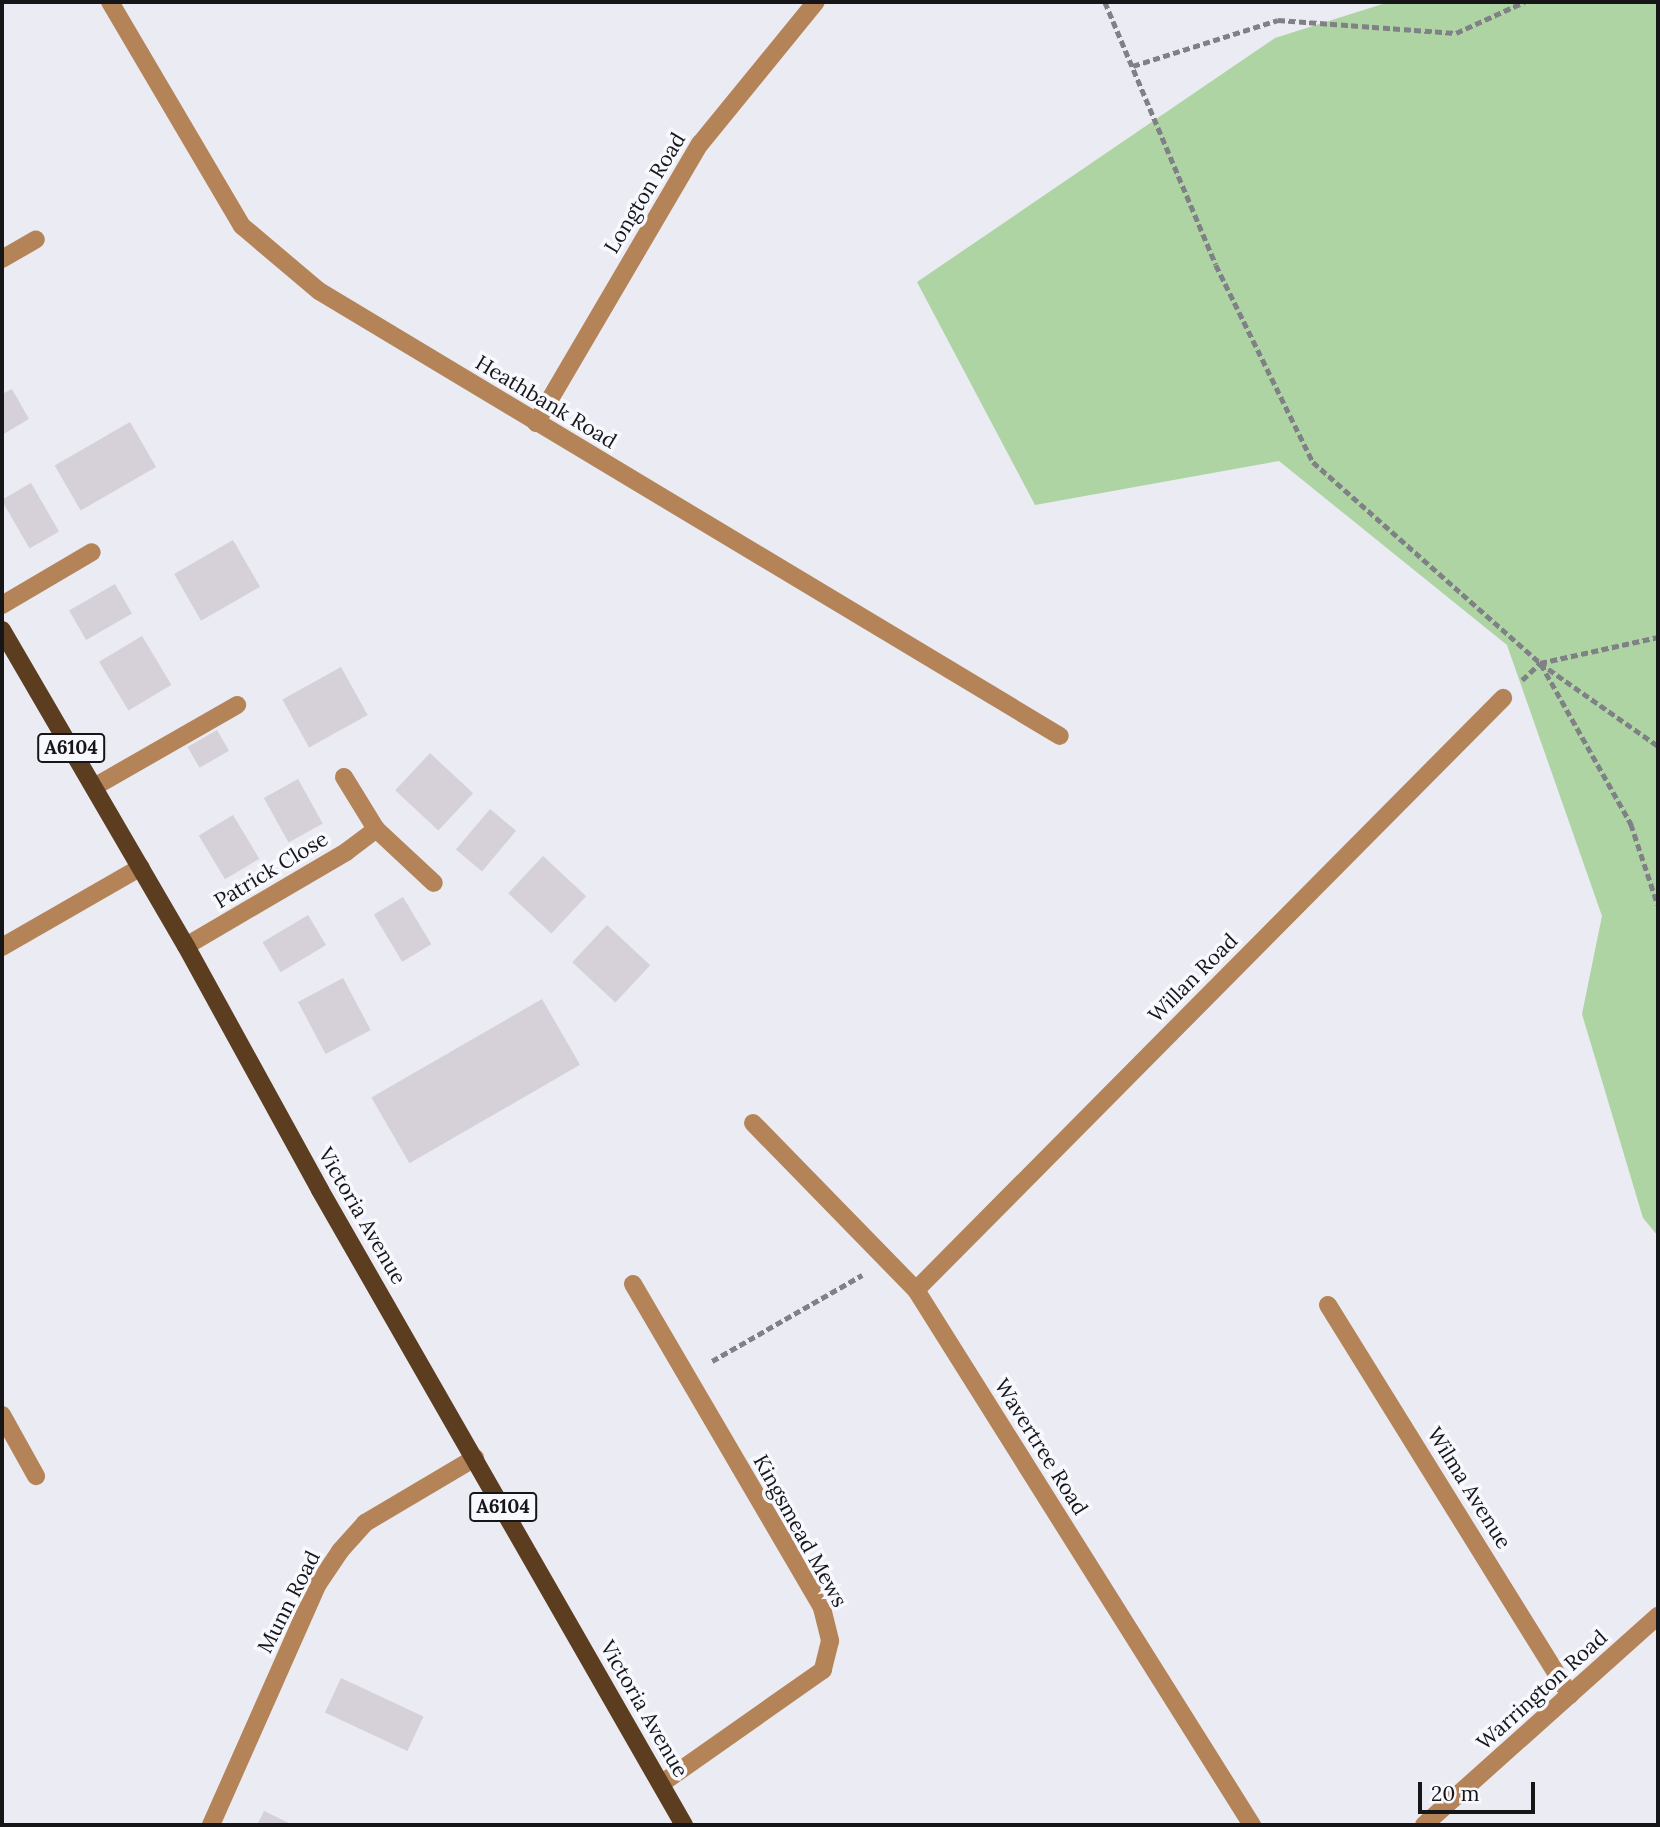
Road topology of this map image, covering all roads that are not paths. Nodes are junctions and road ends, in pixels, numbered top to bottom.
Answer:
1 (110, 2) edge
2 (816, 2) edge
3 (36, 239) dead end
4 (2, 259) edge
5 (536, 423) junction
6 (92, 552) dead end
7 (2, 605) edge
8 (2, 629) edge
9 (1503, 698) dead end
10 (237, 705) dead end
11 (1060, 736) dead end
12 (344, 777) dead end
13 (94, 787) junction
14 (376, 829) junction
15 (141, 867) junction
16 (434, 883) dead end
17 (186, 946) junction
18 (2, 947) edge
19 (753, 1123) dead end
20 (633, 1284) dead end
21 (916, 1290) junction
22 (1328, 1305) dead end
23 (2, 1415) edge
24 (475, 1458) junction
25 (36, 1476) dead end
26 (1658, 1616) edge
27 (1570, 1695) junction
28 (661, 1784) junction
29 (211, 1825) edge
30 (684, 1825) edge
31 (1252, 1825) edge
32 (1424, 1825) edge

1 - 5 street, Heathbank Road
2 - 5 street, Longton Road
3 - 4 street
5 - 11 street, Heathbank Road
6 - 7 street
8 - 13 main road, Victoria Avenue / A6104
9 - 21 street, Willan Road
10 - 13 street
12 - 14 street
13 - 15 main road, Victoria Avenue / A6104
14 - 16 street
14 - 17 street, Patrick Close
15 - 17 main road, Victoria Avenue / A6104
15 - 18 street
17 - 24 main road, Victoria Avenue / A6104
19 - 21 street, Wavertree Road
20 - 28 street, Kingsmead Mews
21 - 31 street, Wavertree Road
22 - 27 street, Wilma Avenue
23 - 25 street
24 - 28 main road, Victoria Avenue / A6104
24 - 29 street, Munn Road
26 - 27 street, Warrington Road
27 - 32 street, Warrington Road
28 - 30 main road, Victoria Avenue / A6104

